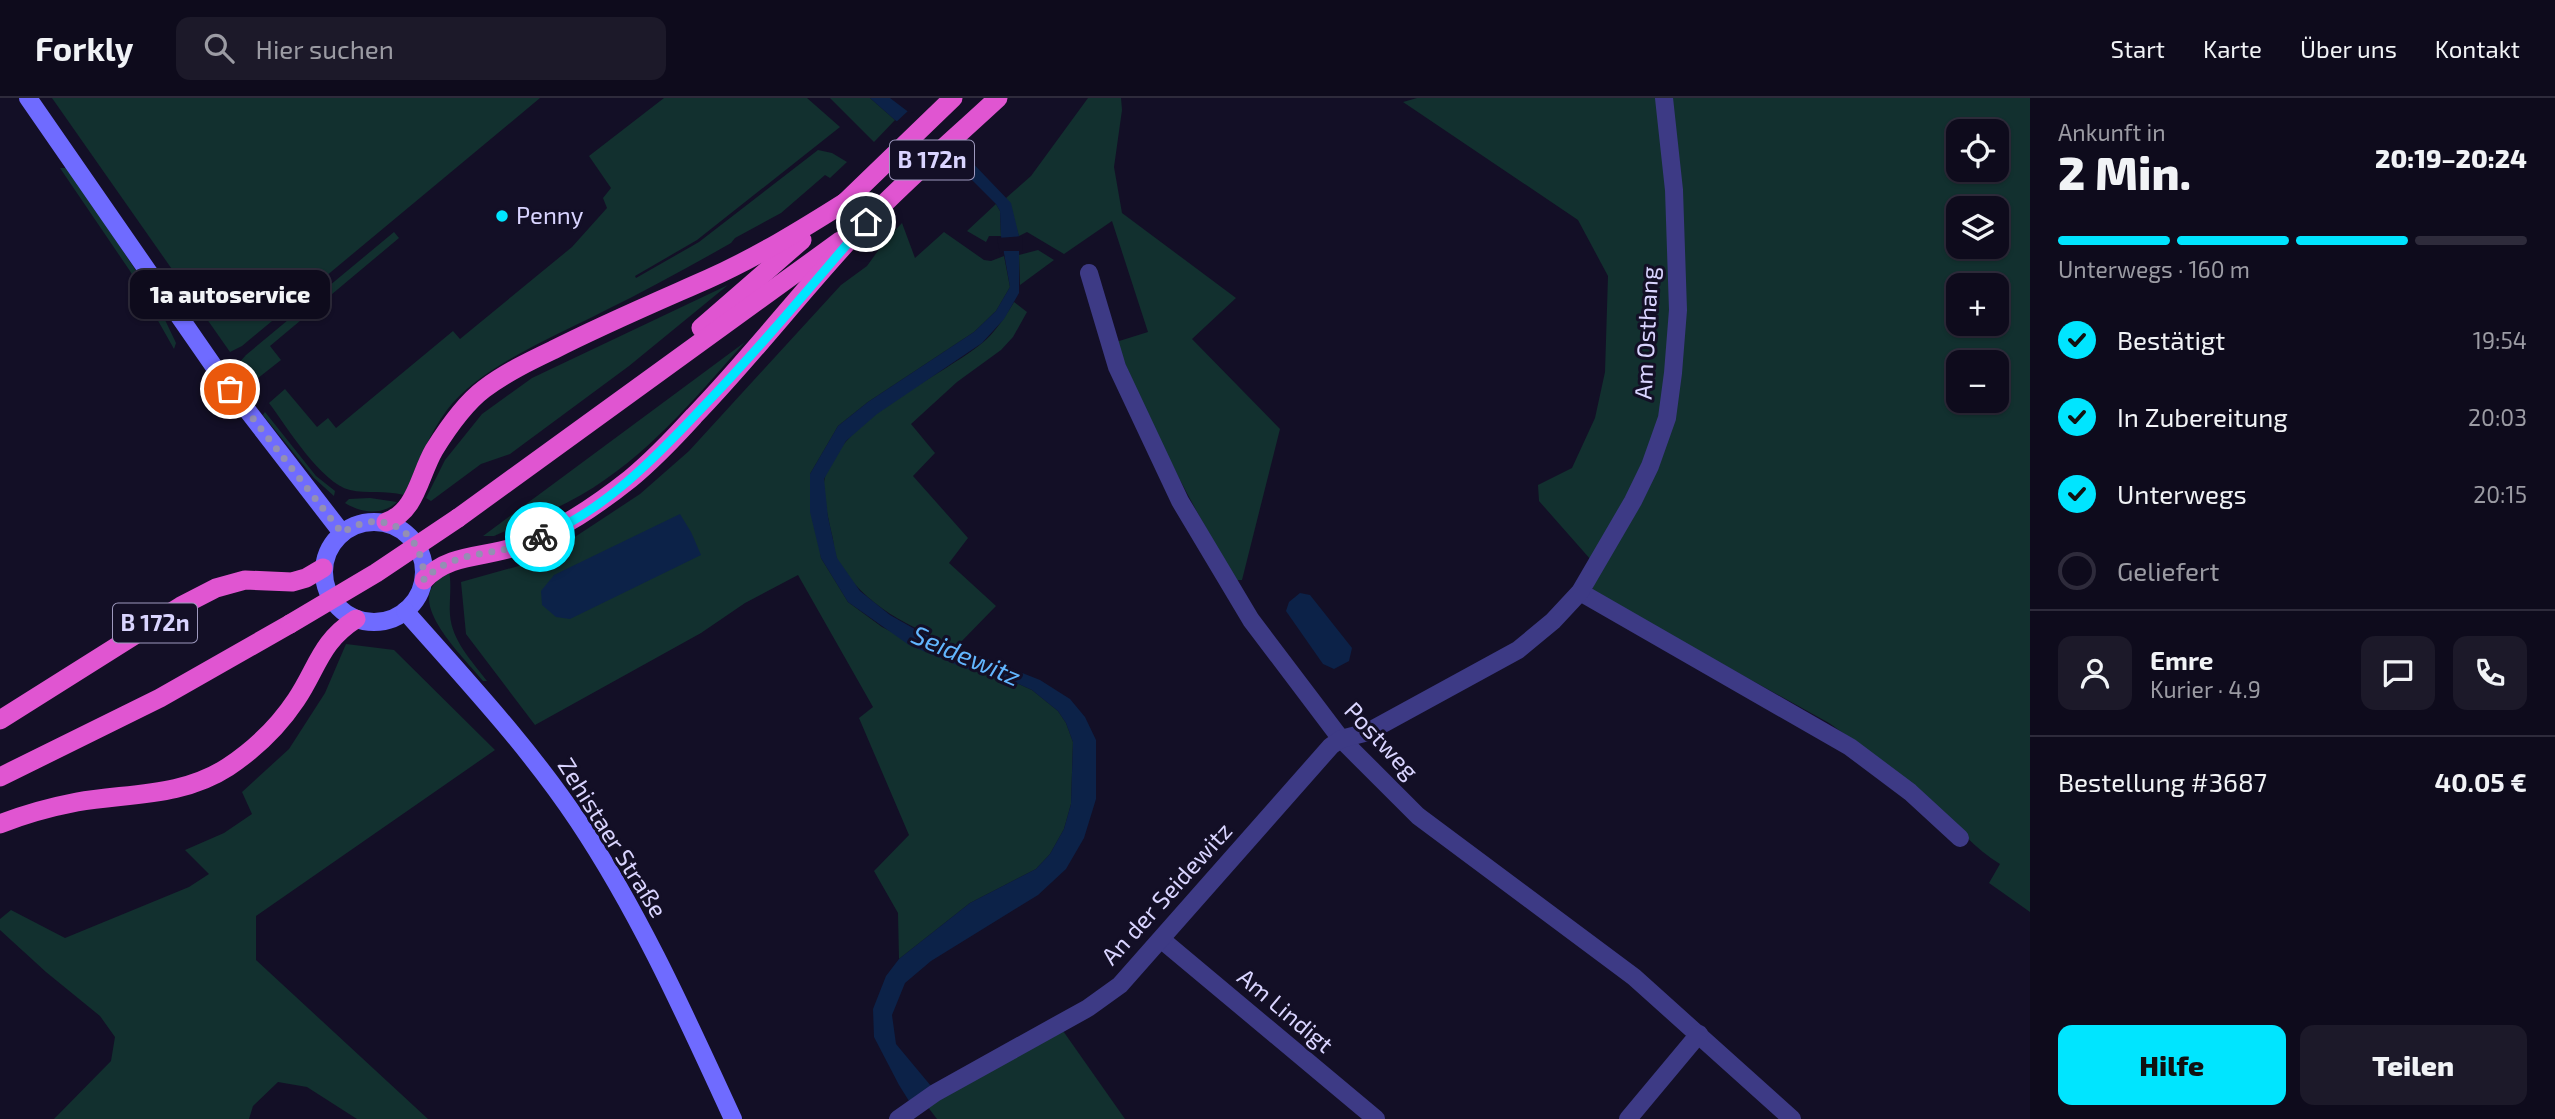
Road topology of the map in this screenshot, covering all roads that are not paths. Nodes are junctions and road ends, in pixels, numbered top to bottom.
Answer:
1 (28, 98) edge
2 (953, 98) edge
3 (998, 98) edge
4 (1664, 98) edge
5 (847, 201) junction
6 (866, 222) junction
7 (1089, 273) dead end
8 (601, 414) junction
9 (386, 523) junction
10 (342, 533) junction
11 (323, 568) junction
12 (424, 580) junction
13 (1580, 592) junction
14 (405, 611) junction
15 (356, 619) junction
16 (0, 720) edge
17 (1341, 739) junction
18 (0, 776) edge
19 (0, 824) edge
20 (1960, 838) dead end
21 (1162, 940) junction
22 (1699, 1034) junction
23 (903, 1115) edge
24 (733, 1119) edge
25 (1376, 1119) edge
26 (1628, 1119) edge
27 (1792, 1119) edge

1 - 10 main road
2 - 5 highway, B 172n
3 - 6 highway, B 172n
4 - 13 street, Am Osthang
5 - 8 highway, B 172n
5 - 9 highway
6 - 8 highway, B 172n
6 - 12 highway, B 172n
7 - 17 street, Postweg
8 - 18 highway, B 172n, bridge
9 - 10 main road
9 - 12 main road
10 - 11 main road
11 - 15 main road
11 - 16 highway, B 172n
12 - 14 main road
13 - 17 street, Am Osthang
13 - 20 street
14 - 15 main road
14 - 24 main road, Zehistaer Straße
15 - 19 highway
17 - 21 street, An der Seidewitz
17 - 22 street, Postweg
21 - 23 street, An der Seidewitz
21 - 25 street, Am Lindigt
22 - 26 street
22 - 27 street, Postweg

